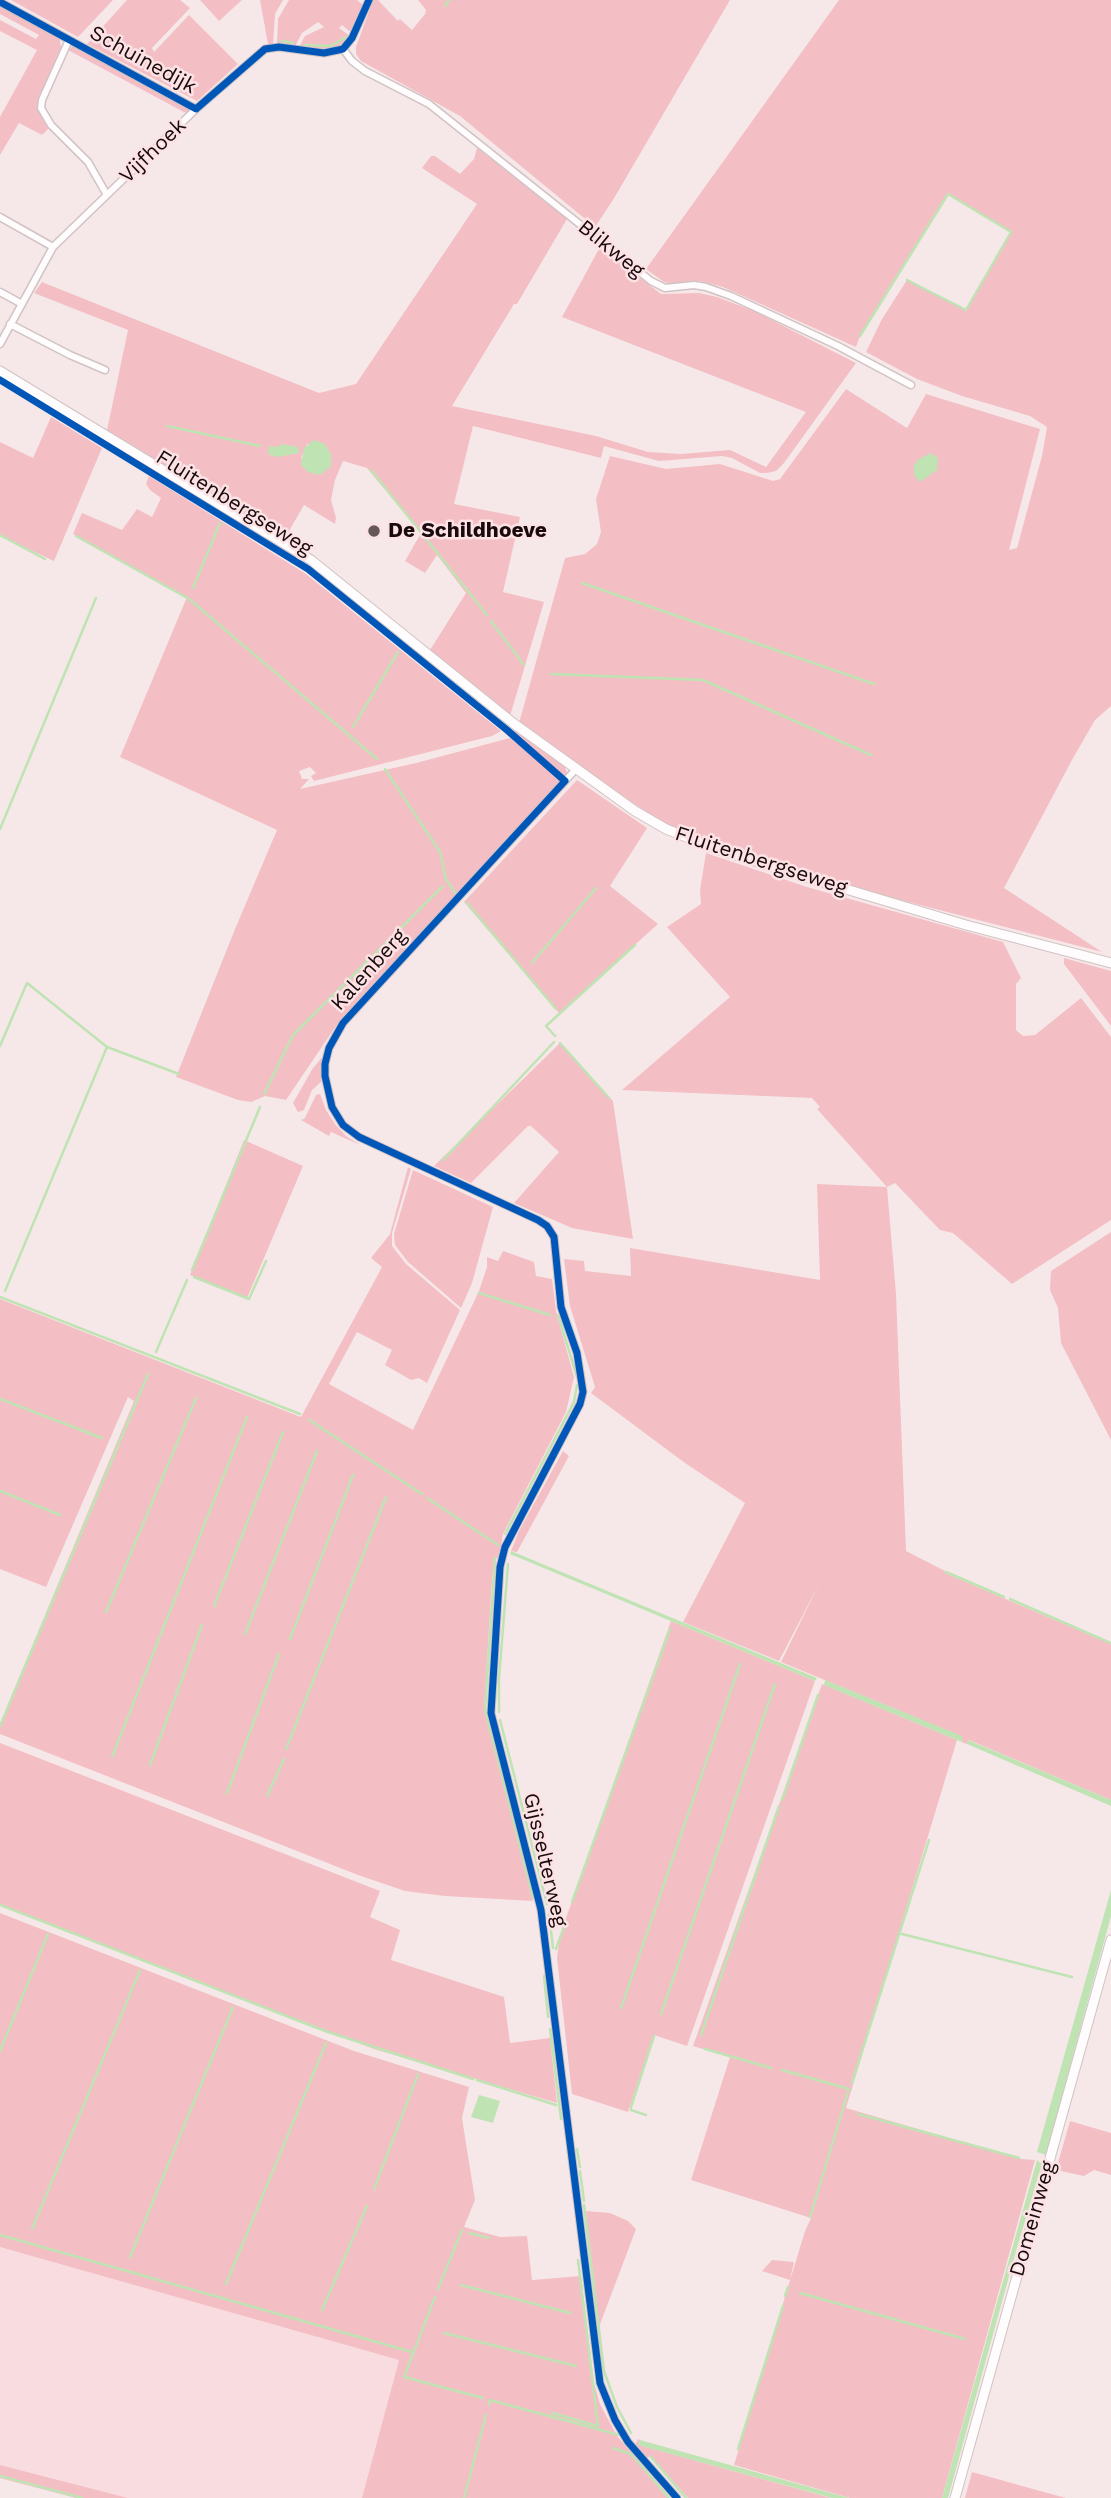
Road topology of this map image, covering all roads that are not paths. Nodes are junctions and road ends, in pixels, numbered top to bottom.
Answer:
1 (369, 0) edge
2 (0, 2) edge
3 (69, 40) junction
4 (343, 49) junction
5 (196, 109) junction
6 (107, 194) junction
7 (1, 221) edge
8 (53, 247) junction
9 (0, 292) edge
10 (22, 304) junction
11 (10, 324) junction
12 (0, 344) edge
13 (105, 370) dead end
14 (0, 371) edge
15 (911, 385) dead end
16 (576, 769) junction
17 (1111, 963) edge
18 (549, 1228) joint
19 (1111, 1940) edge
20 (677, 2498) edge
21 (955, 2498) edge

1 - 4 street
2 - 3 street, Schuinedijk
3 - 5 street, Schuinedijk
3 - 6 street, Vijfhoek
4 - 5 street, Vijfhoek
4 - 15 street, Blikweg
5 - 6 street, Vijfhoek
6 - 8 street, Vijfhoek
7 - 8 street
8 - 10 street, Vijfhoek
9 - 10 street
10 - 11 street, Vijfhoek
11 - 12 street, Vijfhoek
11 - 13 street
14 - 16 street, Fluitenbergseweg
16 - 17 street, Fluitenbergseweg
16 - 18 street, Kalenberg
18 - 20 street, Gijsselterweg
19 - 21 street, Domeinweg

